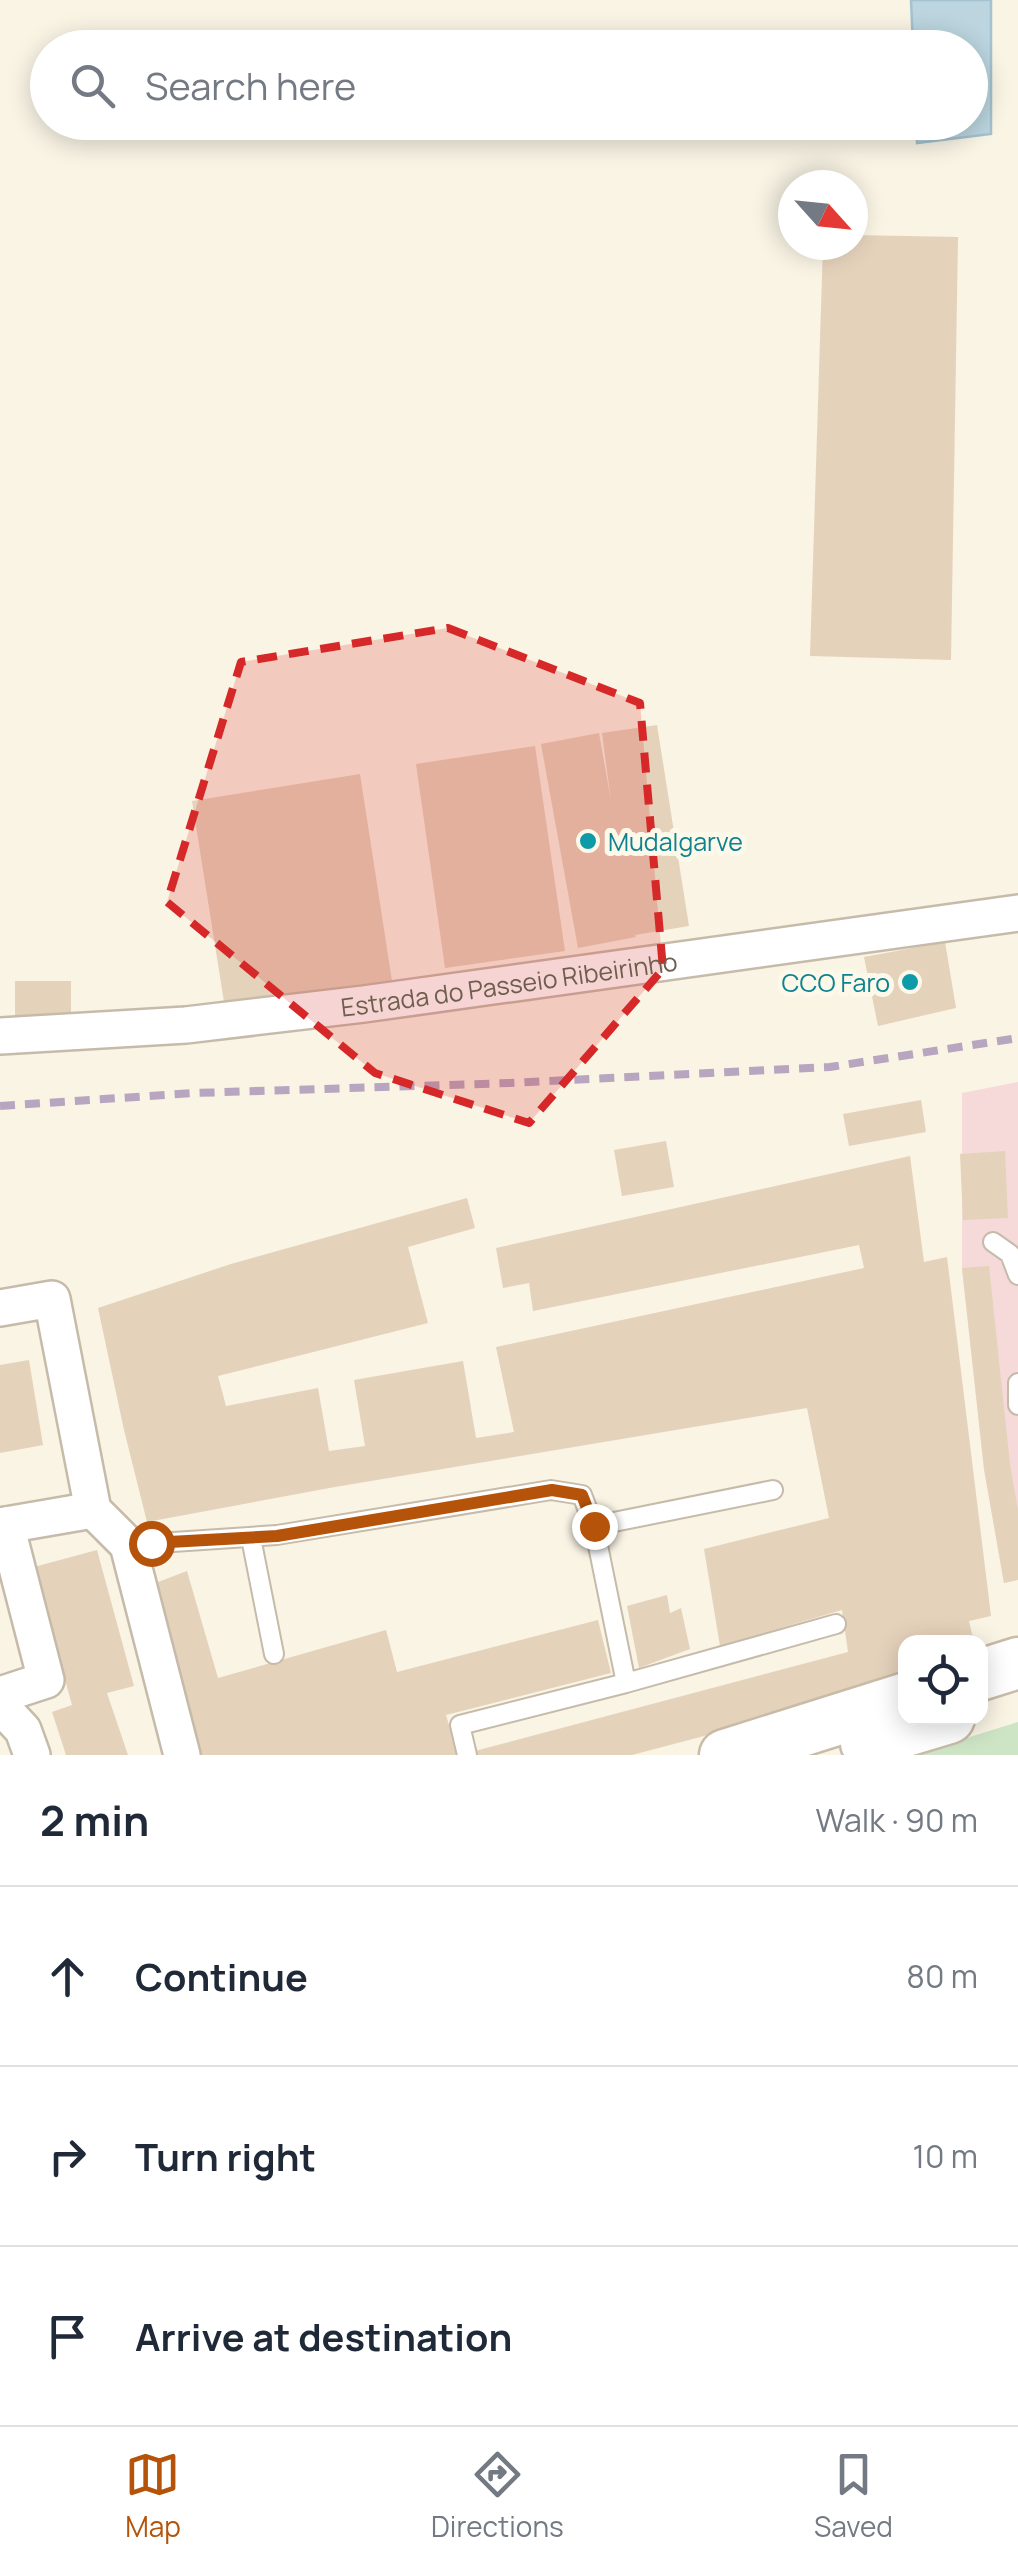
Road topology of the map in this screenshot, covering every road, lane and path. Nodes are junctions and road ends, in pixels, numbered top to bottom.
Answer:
1 (1018, 913) edge
2 (0, 1036) edge
3 (993, 1242) dead end
4 (1018, 1275) edge
5 (0, 1308) edge
6 (1018, 1383) edge
7 (1018, 1405) edge
8 (772, 1490) dead end
9 (93, 1510) junction
10 (3, 1525) edge
11 (594, 1526) junction
12 (251, 1538) junction
13 (128, 1545) junction
14 (836, 1624) dead end
15 (274, 1654) dead end
16 (1018, 1663) edge
17 (988, 1672) edge
18 (626, 1683) junction
19 (2, 1695) edge
20 (1018, 1696) edge
21 (898, 1701) edge
22 (988, 1705) edge
23 (926, 1725) edge
24 (32, 1755) edge
25 (182, 1755) edge
26 (468, 1755) edge
27 (725, 1755) edge
28 (828, 1755) edge

1 - 2 street, Estrada do Passeio Ribeirinho
3 - 4 lane
5 - 9 street
6 - 7 lane
8 - 11 lane
9 - 10 street
9 - 13 street
10 - 19 street
11 - 12 lane
11 - 18 lane
12 - 13 lane
12 - 15 lane
13 - 25 street
14 - 18 lane
16 - 17 main road
18 - 26 lane
19 - 24 street
20 - 22 main road
21 - 27 main road
23 - 28 main road

